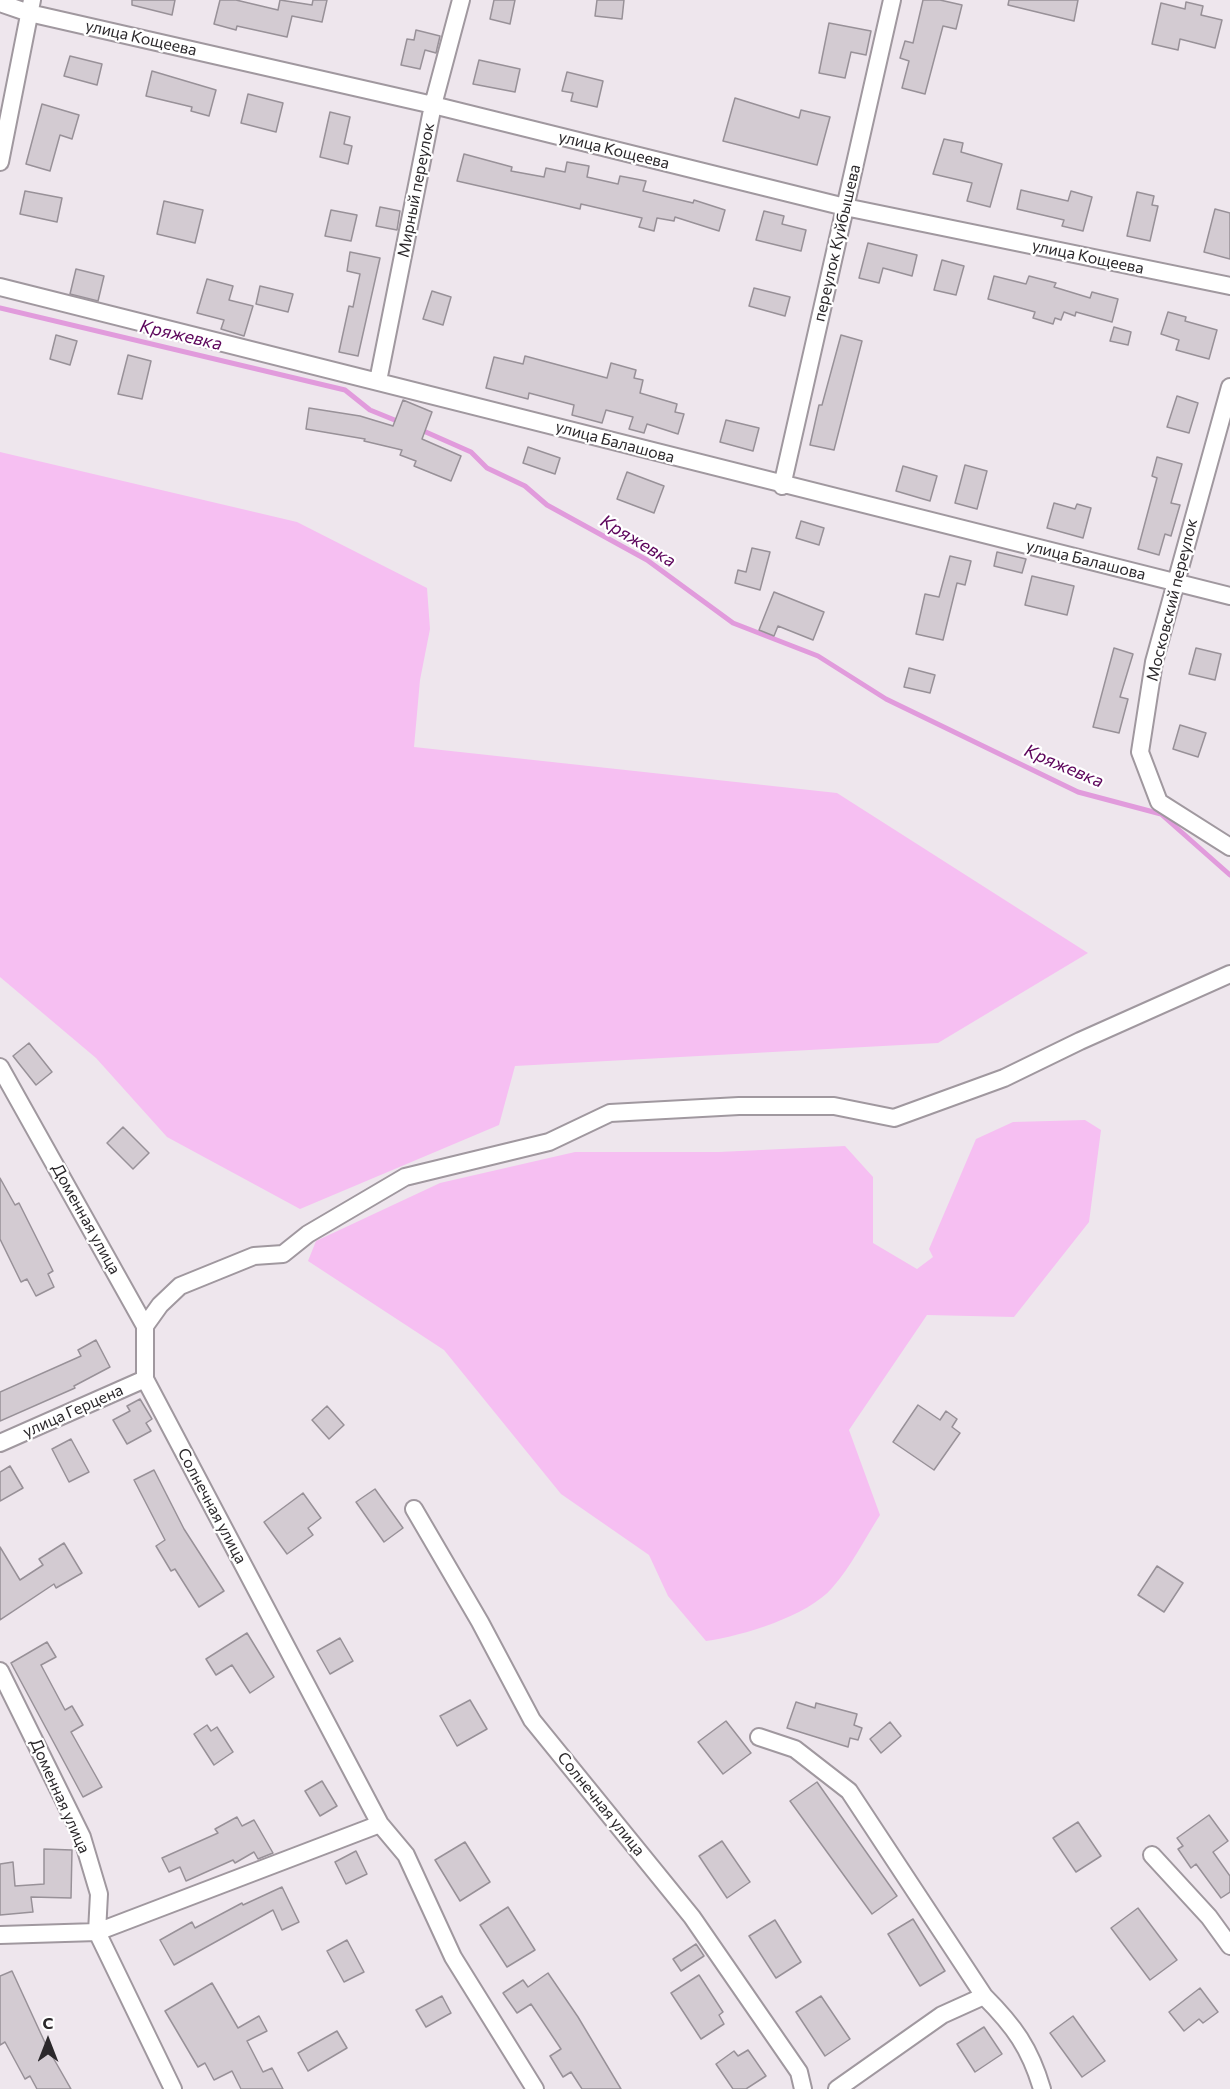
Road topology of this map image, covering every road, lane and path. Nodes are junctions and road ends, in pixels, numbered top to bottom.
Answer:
1 (461, 0) edge
2 (892, 0) edge
3 (0, 3) edge
4 (31, 6) edge
5 (433, 105) junction
6 (0, 162) edge
7 (845, 207) junction
8 (1230, 286) edge
9 (0, 287) edge
10 (378, 381) junction
11 (1230, 387) edge
12 (782, 486) junction
13 (1175, 582) junction
14 (1230, 596) edge
15 (1230, 847) edge
16 (1230, 974) edge
17 (0, 1067) edge
18 (145, 1326) junction
19 (145, 1379) junction
20 (0, 1443) edge
21 (414, 1509) dead end
22 (0, 1671) edge
23 (5, 1693) edge
24 (759, 1737) dead end
25 (380, 1824) junction
26 (1152, 1855) dead end
27 (97, 1932) junction
28 (0, 1935) edge
29 (1230, 1946) edge
30 (984, 1996) junction
31 (173, 2089) edge
32 (535, 2089) edge
33 (803, 2089) edge
34 (837, 2089) edge
35 (1042, 2089) edge

1 - 5 street, Мирный переулок
2 - 7 street, переулок Куйбышева
3 - 4 street, улица Кощеева
4 - 5 street, улица Кощеева
4 - 6 street
5 - 7 street, улица Кощеева
5 - 10 street, Мирный переулок
7 - 8 street, улица Кощеева
7 - 12 street, переулок Куйбышева
9 - 10 street, улица Балашова
10 - 12 street, улица Балашова
11 - 13 street, Московский переулок
12 - 13 street, улица Балашова
13 - 14 street, улица Балашова
13 - 15 street, Московский переулок
16 - 18 street
17 - 18 street, Доменная улица
18 - 19 street, Доменная улица
19 - 20 street, улица Герцена
19 - 25 street, Солнечная улица
21 - 33 street, Солнечная улица
22 - 23 street, Доменная улица
23 - 27 street, Доменная улица
24 - 30 street
25 - 27 street
25 - 32 street, Солнечная улица
26 - 29 street
27 - 28 street
27 - 31 street, Доменная улица
30 - 34 street
30 - 35 street

